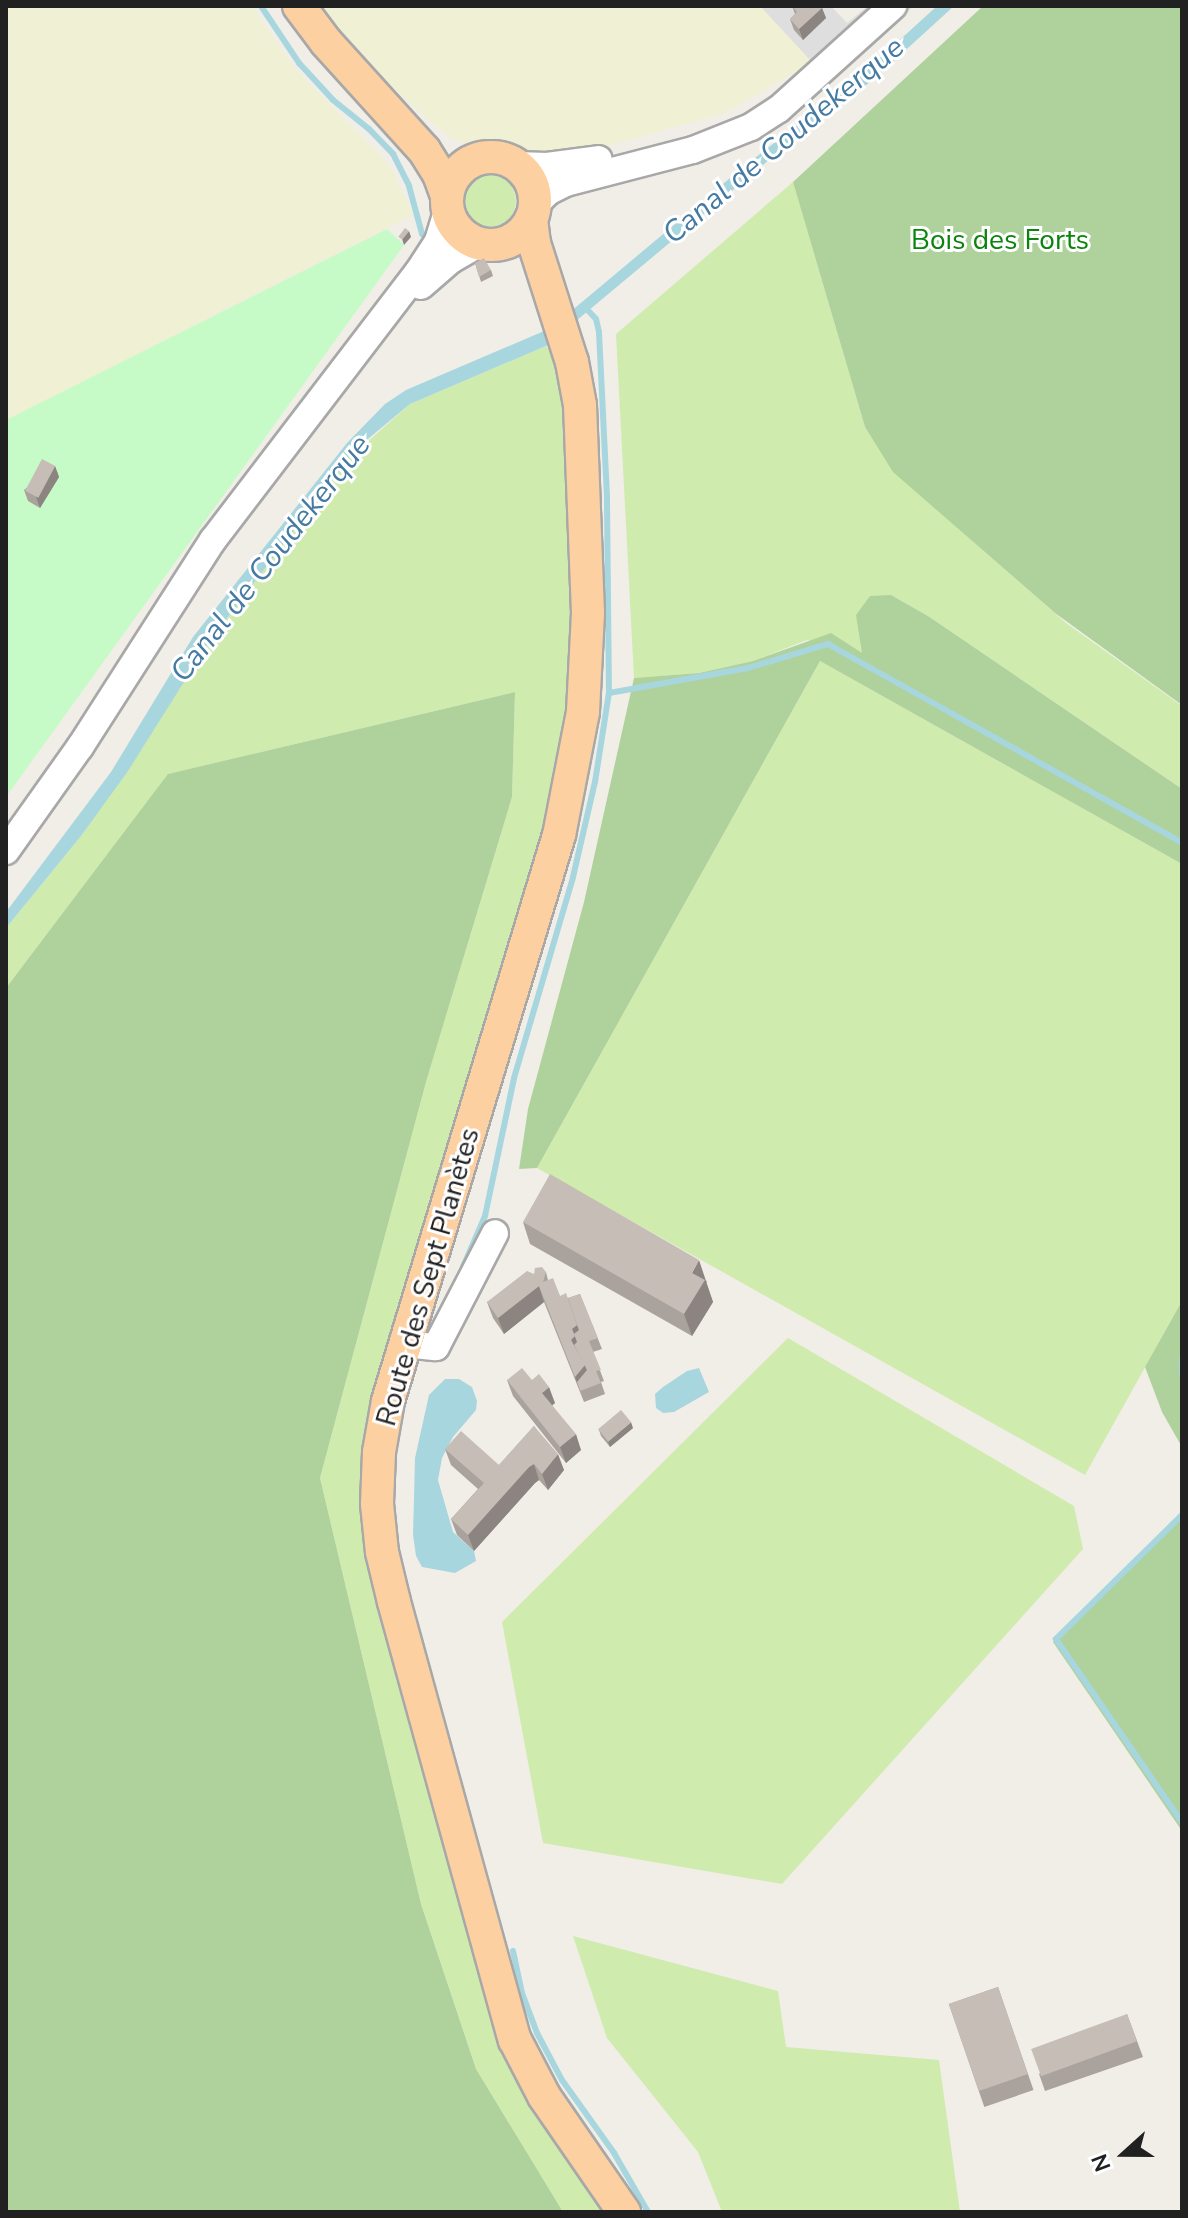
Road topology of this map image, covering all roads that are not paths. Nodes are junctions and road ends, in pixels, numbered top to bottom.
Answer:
1 (299, 6) edge
2 (893, 6) edge
3 (810, 78) junction
4 (370, 89) junction
5 (480, 158) junction
6 (517, 165) junction
7 (447, 203) junction
8 (532, 212) junction
9 (487, 244) junction
10 (554, 310) junction
11 (381, 325) junction
12 (6, 851) edge
13 (495, 1233) dead end
14 (405, 1344) junction
15 (624, 2212) edge

1 - 4 main road
2 - 3 street
3 - 6 street
3 - 8 street
4 - 5 main road
4 - 7 main road
5 - 6 main road
5 - 7 main road
6 - 8 main road
7 - 9 main road
7 - 11 street
8 - 9 main road
8 - 10 main road, Route des Sept Planètes
9 - 10 main road, Route des Sept Planètes
9 - 11 street
10 - 14 main road, Route des Sept Planètes
11 - 12 street
13 - 14 street
14 - 15 main road, Route des Sept Planètes

